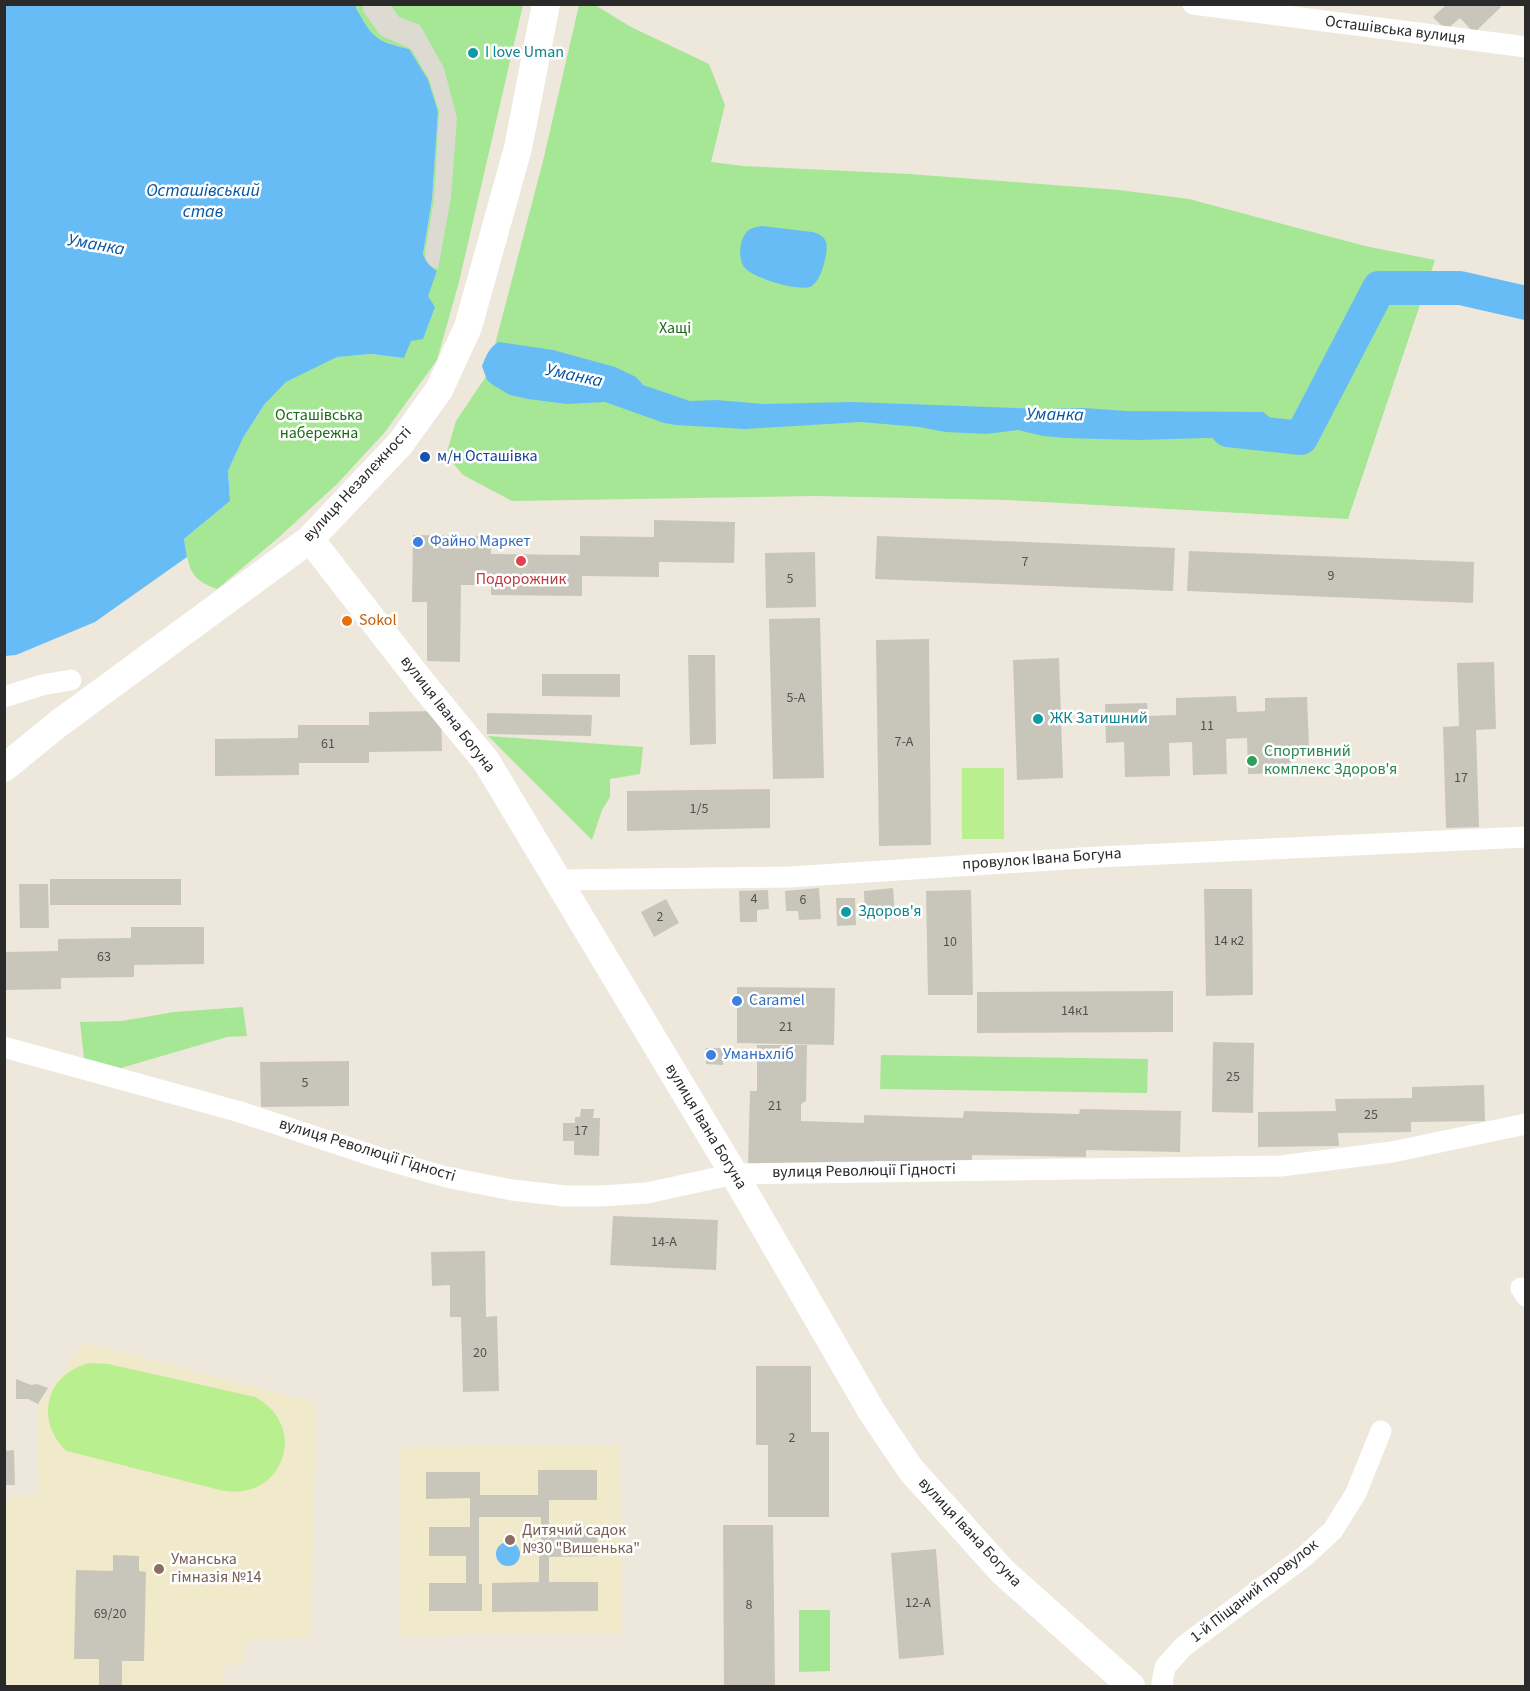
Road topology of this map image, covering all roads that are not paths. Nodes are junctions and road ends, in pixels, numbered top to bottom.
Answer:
1 (546, 4) edge
2 (1192, 4) edge
3 (1526, 48) edge
4 (310, 539) junction
5 (71, 680) dead end
6 (4, 697) edge
7 (4, 768) edge
8 (1526, 837) edge
9 (558, 880) junction
10 (4, 1047) edge
11 (1526, 1124) edge
12 (734, 1174) junction
13 (1381, 1431) dead end
14 (1131, 1686) edge
15 (1163, 1686) edge

1 - 4 main road, вулиця Незалежності
2 - 3 street, Осташівська вулиця
4 - 7 main road, вулиця Незалежності
4 - 9 main road, вулиця Івана Богуна
5 - 6 street
8 - 9 street, провулок Івана Богуна
9 - 12 main road, вулиця Івана Богуна
10 - 12 street, вулиця Революції Гідності
11 - 12 street, вулиця Революції Гідності
12 - 14 main road, вулиця Івана Богуна
13 - 15 street, 1-й Піщаний провулок

